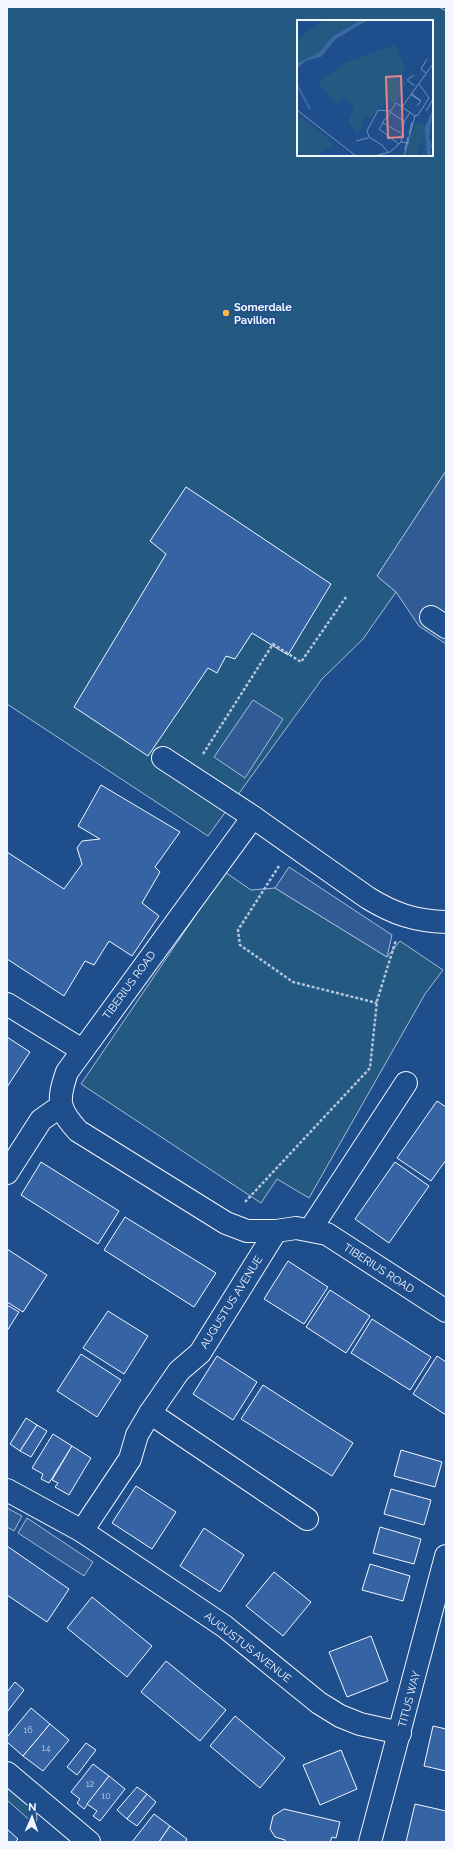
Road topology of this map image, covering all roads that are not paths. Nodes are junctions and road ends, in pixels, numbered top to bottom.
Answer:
1 (163, 758) dead end
2 (253, 817) junction
3 (446, 922) edge
4 (7, 1004) edge
5 (82, 1050) junction
6 (406, 1083) dead end
7 (61, 1106) junction
8 (7, 1172) edge
9 (310, 1230) junction
10 (276, 1232) junction
11 (446, 1310) edge
12 (150, 1413) junction
13 (7, 1490) edge
14 (307, 1519) dead end
15 (82, 1531) junction
16 (446, 1556) edge
17 (400, 1734) junction
18 (7, 1773) edge
19 (89, 1842) edge
20 (370, 1842) edge

1 - 2 street
2 - 3 street
2 - 5 street, TIBERIUS ROAD
4 - 5 street
5 - 7 street, TIBERIUS ROAD
6 - 9 street
7 - 8 street
7 - 10 street, TIBERIUS ROAD
9 - 10 street, TIBERIUS ROAD
9 - 11 street, TIBERIUS ROAD
10 - 12 street, AUGUSTUS AVENUE
12 - 14 street
12 - 15 street, AUGUSTUS AVENUE
13 - 15 street, AUGUSTUS AVENUE
15 - 17 street, AUGUSTUS AVENUE
16 - 17 street, TITUS WAY
17 - 20 street, TITUS WAY
18 - 19 street

